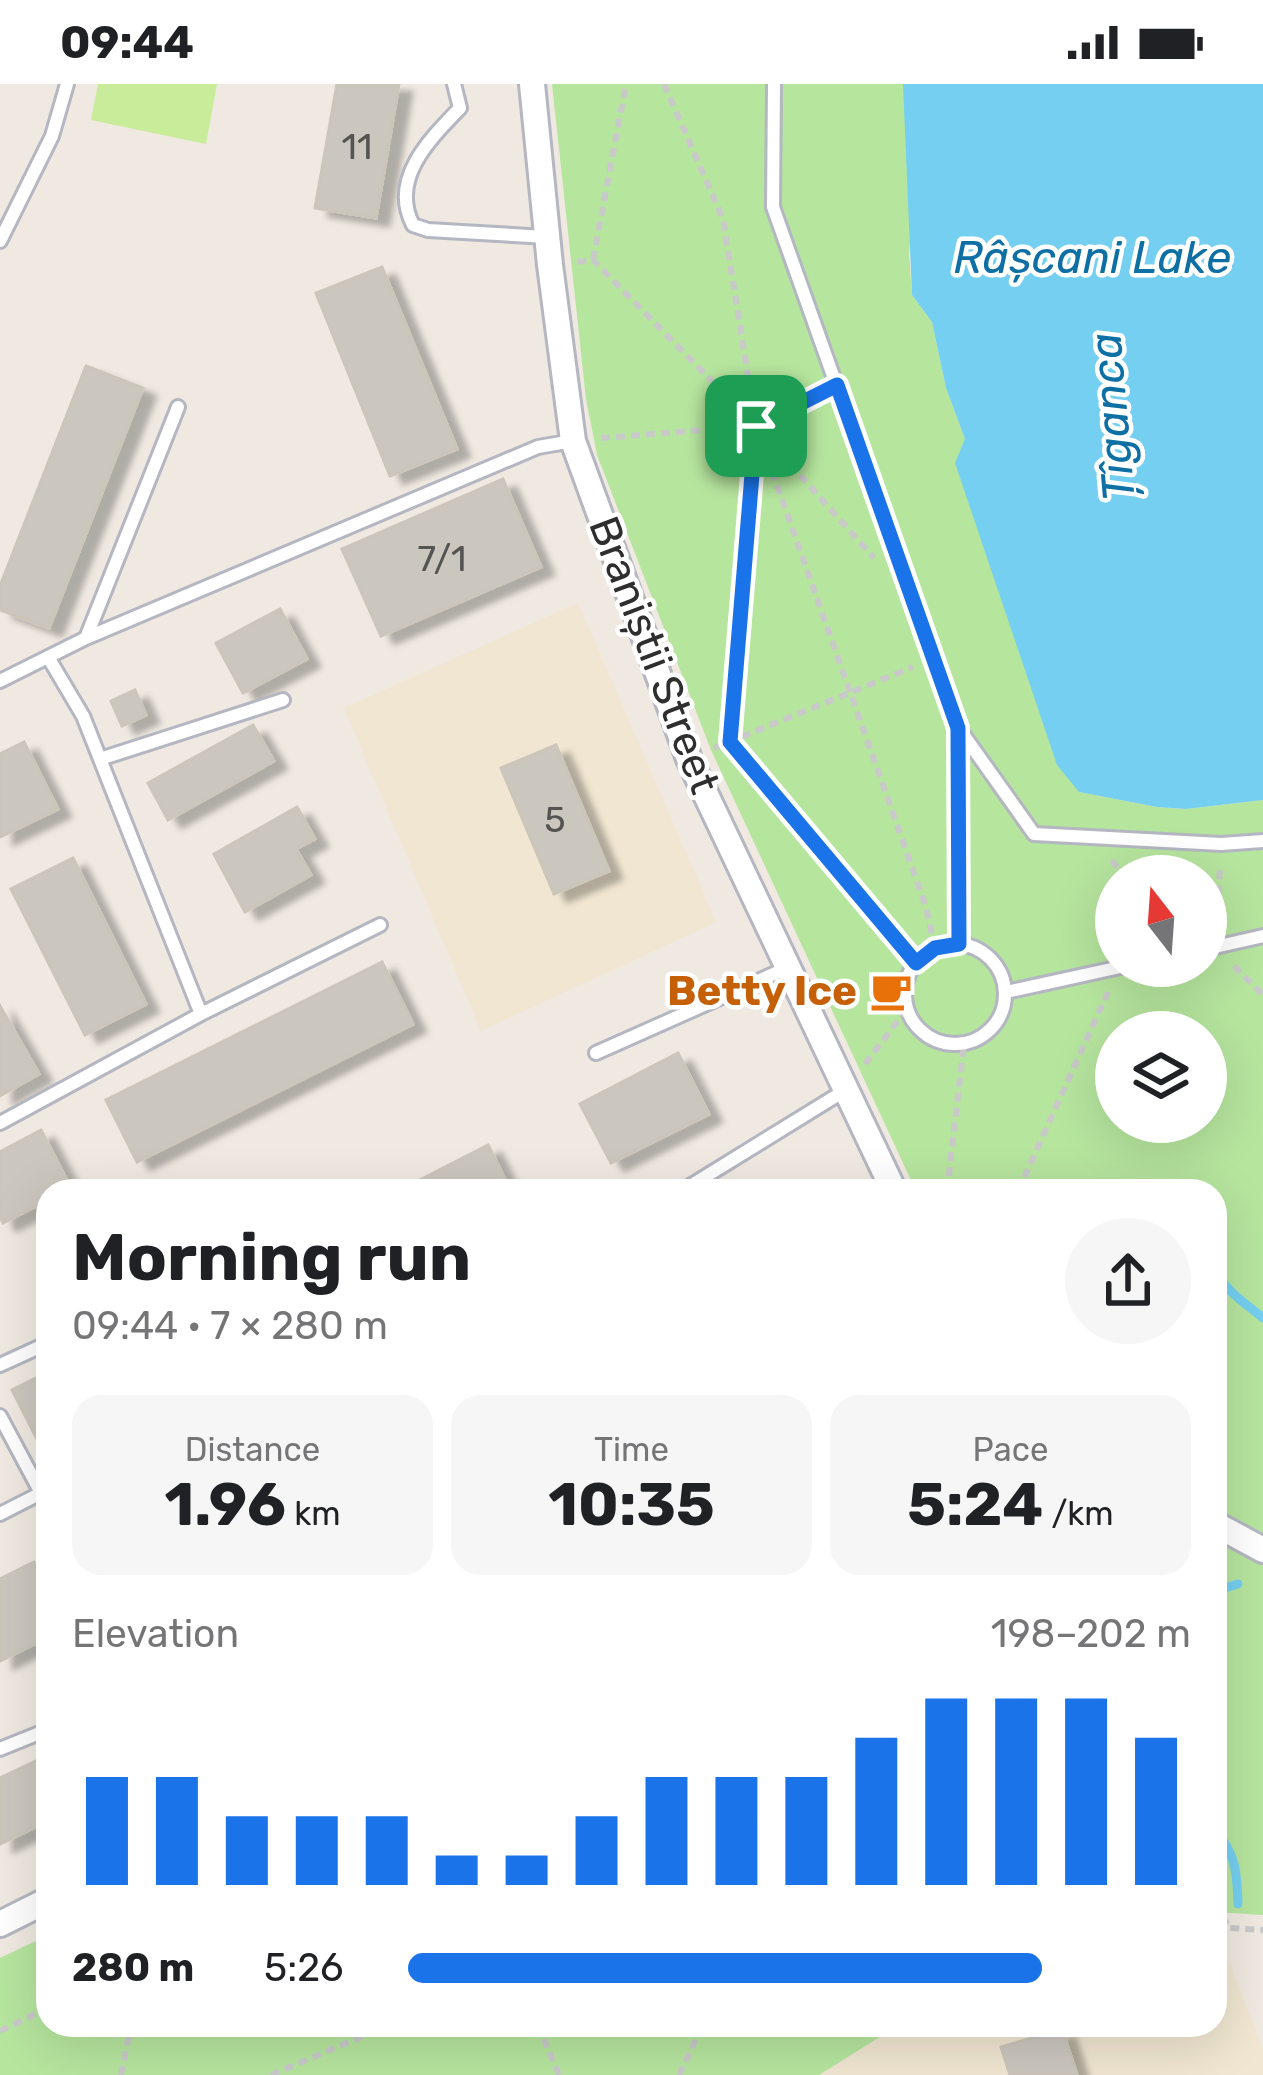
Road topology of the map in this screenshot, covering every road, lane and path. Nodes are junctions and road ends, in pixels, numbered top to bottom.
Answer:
1 (67, 84) edge
2 (454, 84) edge
3 (532, 84) edge
4 (626, 84) edge
5 (664, 84) edge
6 (774, 84) edge
7 (2, 224) edge
8 (548, 237) junction
9 (0, 241) edge
10 (593, 260) junction
11 (550, 265) junction
12 (837, 385) junction
13 (178, 407) dead end
14 (756, 426) junction
15 (573, 440) junction
16 (876, 560) dead end
17 (86, 638) junction
18 (48, 657) junction
19 (933, 659) junction
20 (1, 679) edge
21 (850, 693) junction
22 (283, 700) dead end
23 (958, 728) junction
24 (730, 742) junction
25 (711, 750) dead end
26 (100, 759) junction
27 (1263, 841) edge
28 (1221, 844) junction
29 (1220, 855) edge
30 (380, 926) dead end
31 (1263, 936) edge
32 (959, 944) junction
33 (1227, 944) edge
34 (935, 948) junction
35 (1227, 962) edge
36 (916, 963) junction
37 (787, 968) junction
38 (1095, 973) edge
39 (1113, 987) edge
40 (1006, 992) junction
41 (1263, 995) edge
42 (907, 1009) junction
43 (201, 1014) junction
44 (964, 1044) junction
45 (596, 1053) dead end
46 (844, 1091) junction
47 (0, 1123) edge
48 (701, 1179) edge
49 (888, 1179) edge
50 (948, 1179) edge
51 (1024, 1179) edge
52 (36, 1348) edge
53 (0, 1365) edge
54 (0, 1416) edge
55 (36, 1477) edge
56 (36, 1495) edge
57 (0, 1514) edge
58 (1227, 1530) edge
59 (1263, 1550) edge
60 (36, 1736) edge
61 (0, 1750) edge
62 (36, 1906) edge
63 (0, 1924) edge
64 (1227, 1925) edge
65 (1263, 1930) edge
66 (36, 2014) edge
67 (0, 2030) edge
68 (128, 2037) edge
69 (361, 2037) edge
70 (543, 2037) edge
71 (697, 2037) edge
72 (121, 2075) edge
73 (271, 2075) edge
74 (560, 2075) edge
75 (679, 2075) edge

1 - 7 lane
2 - 8 lane
3 - 8 street, Braniștii Street
4 - 10 path
5 - 14 path
6 - 12 lane
7 - 9 lane
8 - 11 street, Braniștii Street
10 - 11 path
10 - 14 path
11 - 15 street, Braniștii Street
12 - 14 path
12 - 19 lane
13 - 17 lane
14 - 15 path
14 - 16 path
14 - 21 path
14 - 24 path
15 - 17 lane
15 - 37 street, Braniștii Street
17 - 18 lane
18 - 20 lane
18 - 26 lane
19 - 21 path
19 - 23 lane
21 - 24 path
21 - 34 path
22 - 26 lane
23 - 28 lane
23 - 32 lane
24 - 25 path
24 - 36 path
26 - 43 lane
27 - 28 lane
28 - 29 path
30 - 43 lane
31 - 33 lane
32 - 34 lane
32 - 40 lane
34 - 36 lane
35 - 41 path
36 - 42 lane
37 - 45 lane
37 - 46 street, Braniștii Street
38 - 40 lane
39 - 51 path
40 - 44 lane
42 - 44 lane
42 - 46 path
43 - 47 lane
44 - 50 path
46 - 48 lane
46 - 49 street, Braniștii Street
52 - 53 lane
54 - 55 lane
56 - 57 lane
58 - 59 street
60 - 61 lane
62 - 63 street
64 - 65 path
66 - 67 path
68 - 72 path
69 - 73 path
70 - 74 path
71 - 75 path

